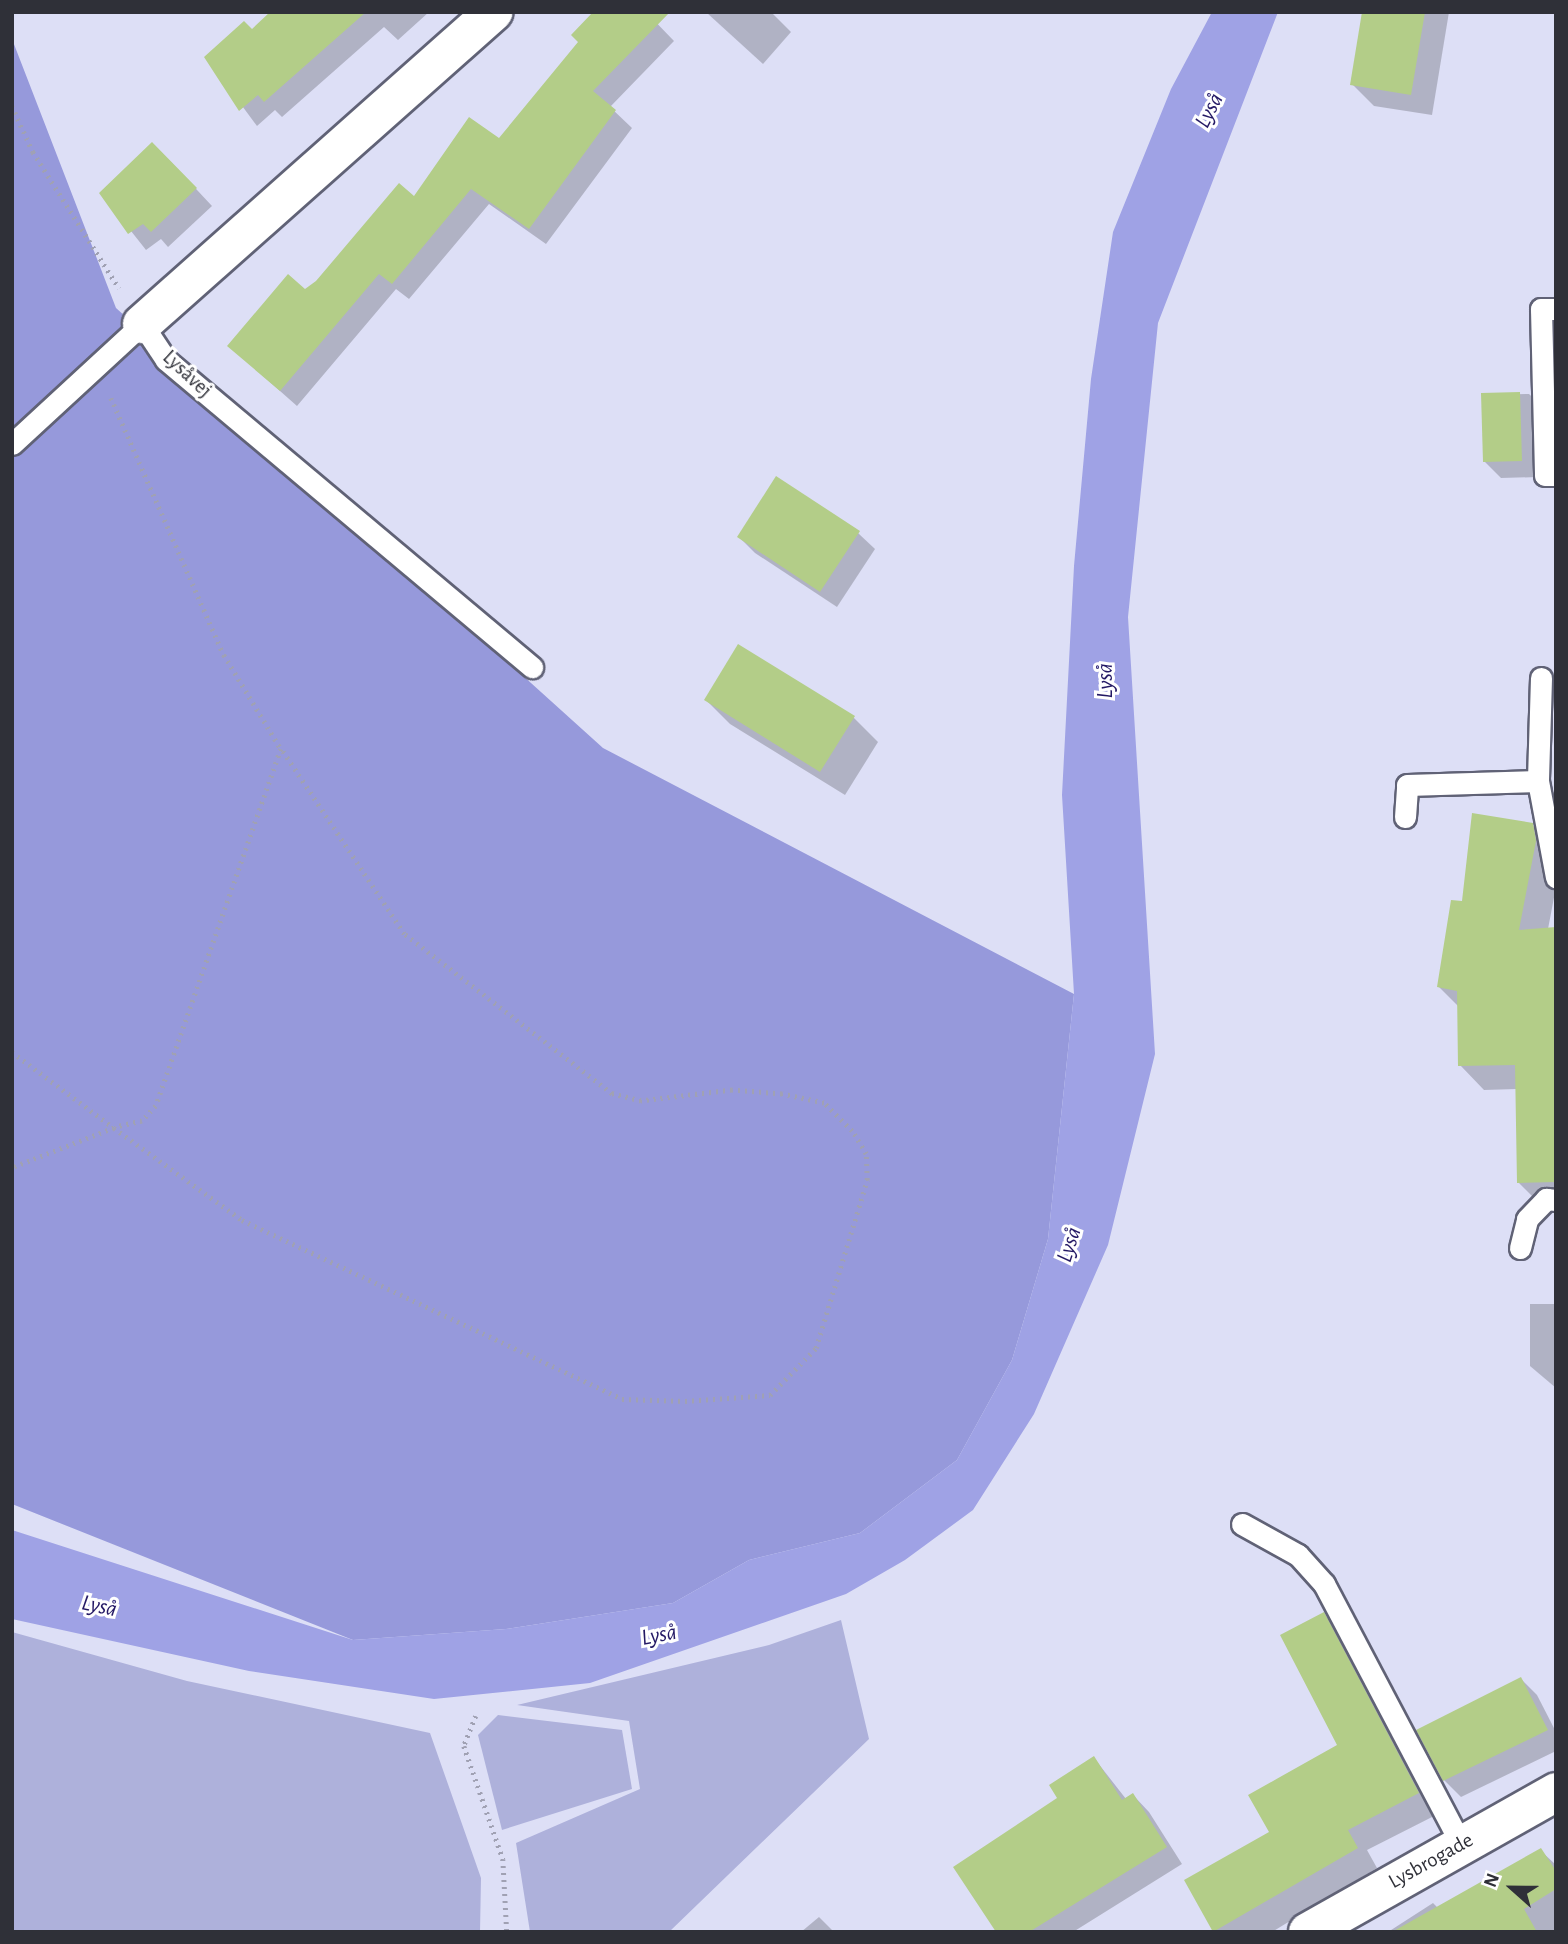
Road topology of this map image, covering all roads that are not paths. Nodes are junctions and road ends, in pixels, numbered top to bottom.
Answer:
1 (493, 12) edge
2 (1556, 309) edge
3 (142, 324) junction
4 (12, 444) edge
5 (1556, 475) edge
6 (532, 667) dead end
7 (1541, 678) dead end
8 (1538, 781) junction
9 (1405, 817) dead end
10 (1556, 877) edge
11 (1556, 1200) edge
12 (1520, 1248) dead end
13 (1242, 1524) dead end
14 (1556, 1792) edge
15 (1461, 1844) junction
16 (1308, 1932) edge

1 - 3 street
2 - 5 lane
3 - 4 lane
3 - 6 lane, Lysåvej
7 - 8 lane
8 - 9 lane
8 - 10 lane
11 - 12 lane
13 - 15 lane
14 - 15 street, Lysbrogade
15 - 16 street, Lysbrogade

